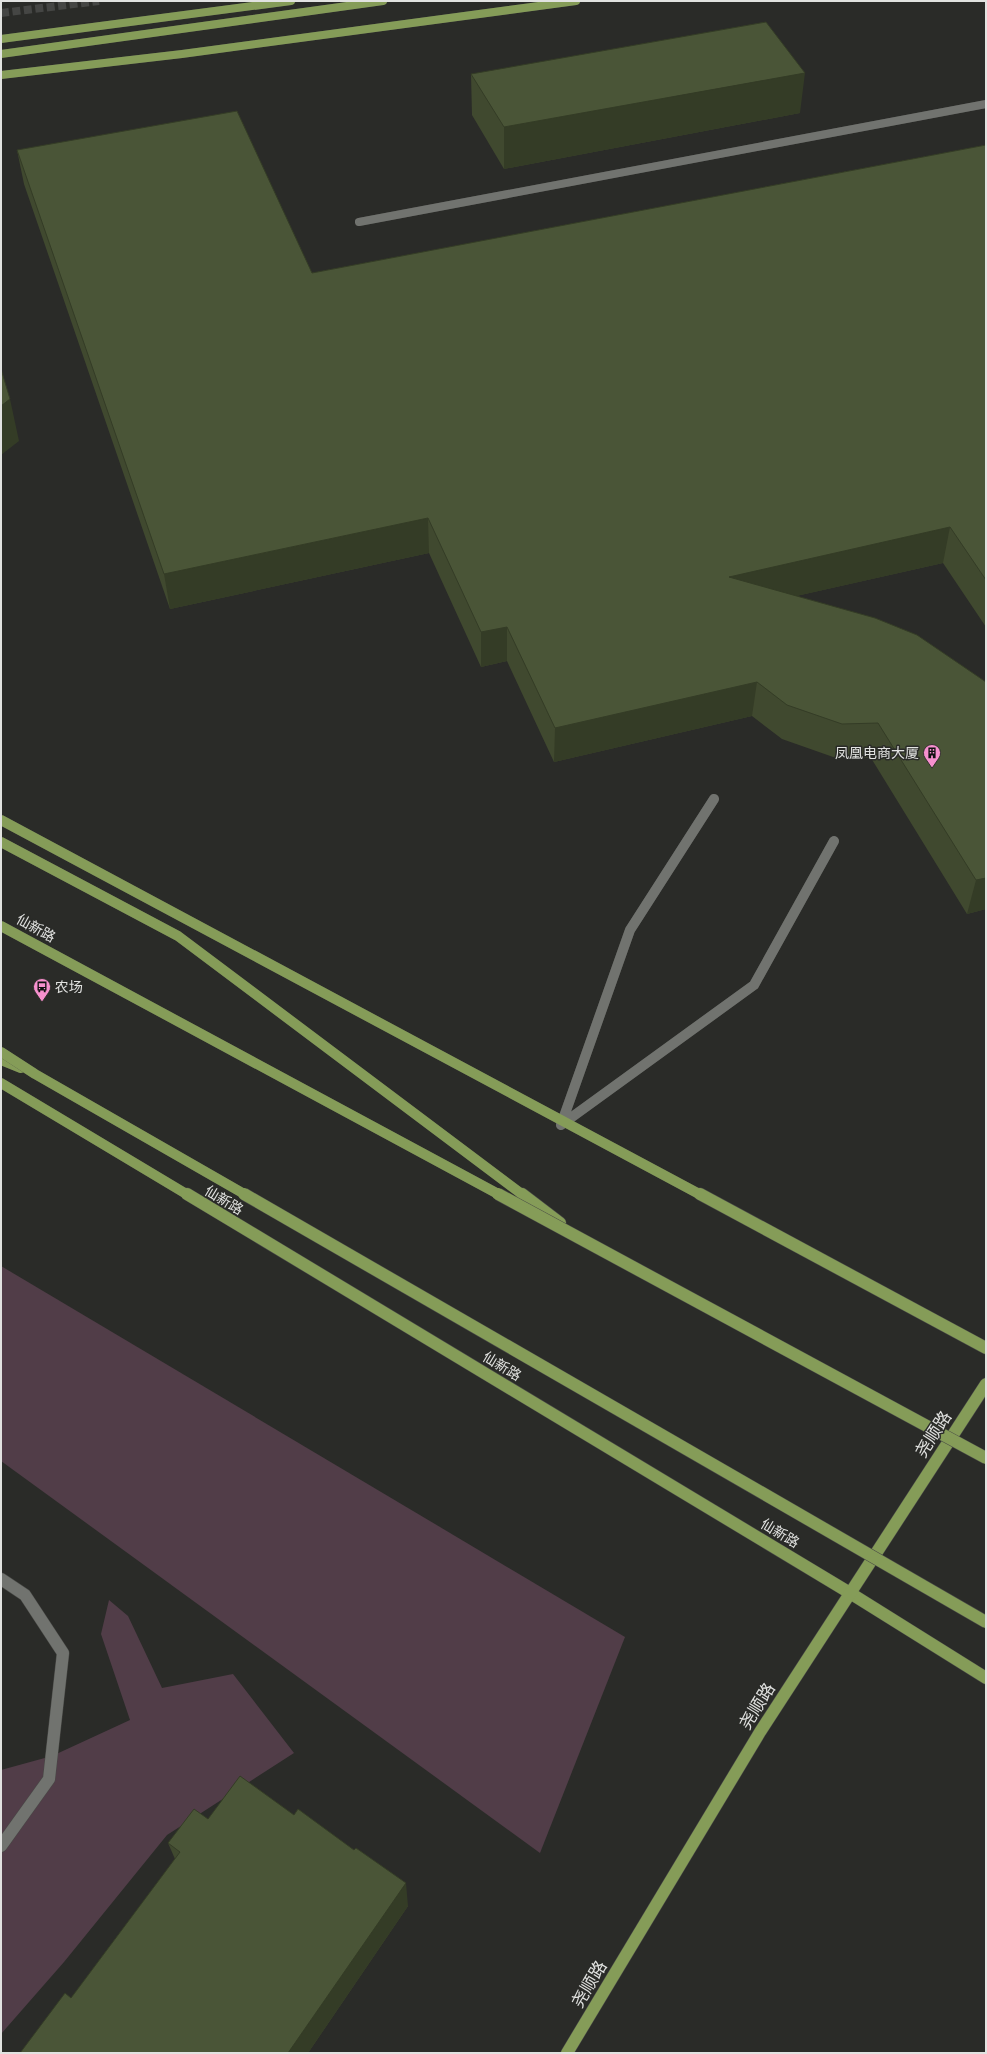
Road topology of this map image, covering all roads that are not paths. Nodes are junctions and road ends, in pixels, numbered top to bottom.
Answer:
1 (291, 1) edge
2 (383, 1) edge
3 (576, 1) edge
4 (1, 40) edge
5 (1, 54) edge
6 (1, 75) edge
7 (986, 104) edge
8 (359, 222) dead end
9 (714, 799) dead end
10 (1, 820) edge
11 (834, 841) dead end
12 (1, 842) edge
13 (1, 926) edge
14 (1, 1052) edge
15 (1, 1060) edge
16 (35, 1074) junction
17 (1, 1083) edge
18 (581, 1238) junction
19 (986, 1348) edge
20 (986, 1384) edge
21 (986, 1458) edge
22 (1, 1579) edge
23 (850, 1593) junction
24 (986, 1622) edge
25 (986, 1678) edge
26 (1, 1846) edge
27 (567, 2053) edge

1 - 4 main road
2 - 5 main road
3 - 6 main road
7 - 8 lane
9 - 11 lane
10 - 19 main road
12 - 18 main road, bridge
13 - 18 main road, 仙新路, bridge
14 - 16 main road, 仙新路, bridge
15 - 16 main road, bridge
16 - 24 main road, 仙新路, bridge
17 - 23 main road, 仙新路
18 - 21 main road, 仙新路, bridge
20 - 23 main road, 尧顺路
22 - 26 lane
23 - 25 main road, 仙新路
23 - 27 main road, 尧顺路

